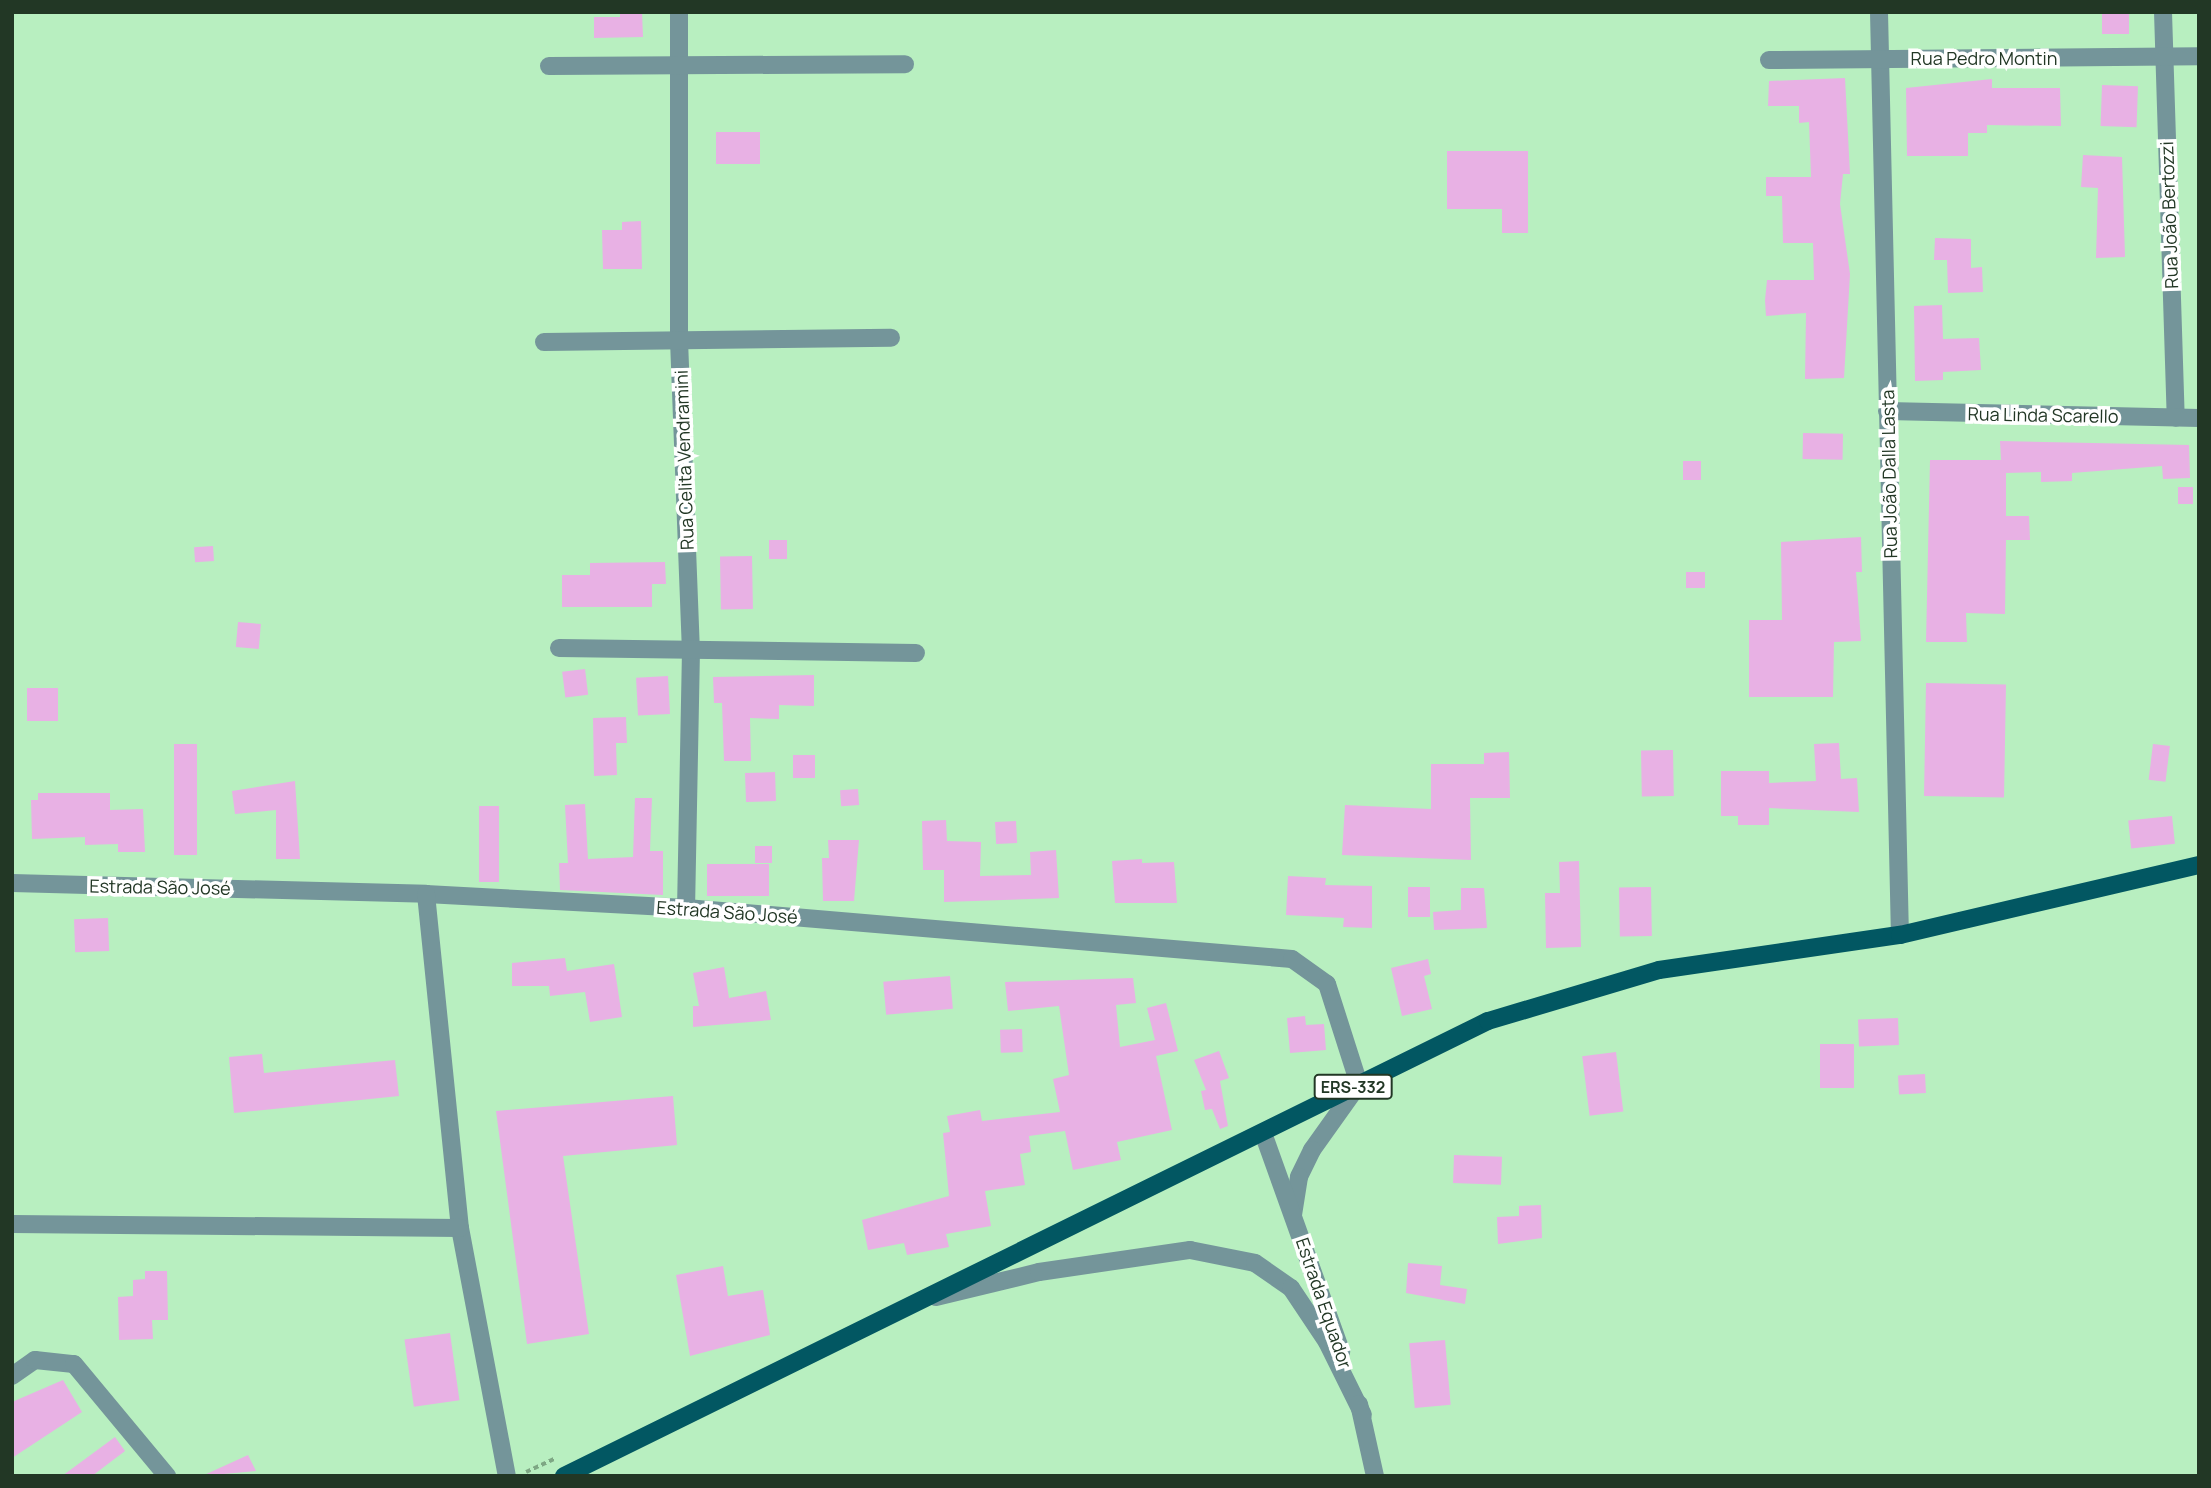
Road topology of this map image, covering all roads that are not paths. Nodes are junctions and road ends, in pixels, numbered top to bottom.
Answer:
1 (679, 12) edge
2 (1879, 12) edge
3 (2163, 12) edge
4 (2199, 56) edge
5 (2163, 57) junction
6 (1879, 58) junction
7 (1769, 60) dead end
8 (905, 64) dead end
9 (678, 65) junction
10 (549, 66) dead end
11 (891, 338) dead end
12 (679, 340) junction
13 (544, 342) dead end
14 (1887, 411) junction
15 (2176, 418) junction
16 (2199, 418) edge
17 (559, 648) dead end
18 (691, 650) junction
19 (916, 653) dead end
20 (2199, 865) edge
21 (12, 883) edge
22 (426, 894) junction
23 (686, 908) junction
24 (1899, 935) junction
25 (1359, 1084) junction
26 (1263, 1133) junction
27 (1293, 1215) junction
28 (12, 1224) edge
29 (460, 1228) junction
30 (923, 1300) junction
31 (12, 1376) edge
32 (1363, 1415) junction
33 (167, 1476) edge
34 (507, 1476) edge
35 (564, 1476) edge
36 (1375, 1476) edge

1 - 9 street, Rua Celita Vendramini
2 - 6 street, Rua João Dalla Lasta
3 - 5 street, Rua João Bertozzi
4 - 5 street, Rua Pedro Montin
5 - 6 street, Rua Pedro Montin
5 - 15 street, Rua João Bertozzi
6 - 7 street, Rua Pedro Montin
6 - 14 street, Rua João Dalla Lasta
8 - 9 street
9 - 10 street
9 - 12 street, Rua Celita Vendramini
11 - 12 street
12 - 13 street
12 - 18 street, Rua Celita Vendramini
14 - 15 street, Rua Linda Scarello
14 - 24 street, Rua João Dalla Lasta
15 - 16 street, Rua Linda Scarello
17 - 18 street
18 - 19 street
18 - 23 street, Rua Celita Vendramini
20 - 24 main road, ERS-332
21 - 22 street, Estrada São José
22 - 23 street, Estrada São José
22 - 29 street
23 - 25 street, Estrada São José
24 - 25 main road, ERS-332
25 - 26 main road, ERS-332
25 - 27 street
26 - 27 street, Estrada Equador
26 - 30 main road, ERS-332
27 - 32 street, Estrada Equador
28 - 29 street
29 - 34 street
30 - 32 street
30 - 35 main road, ERS-332
31 - 33 street
32 - 36 street, Estrada Equador

